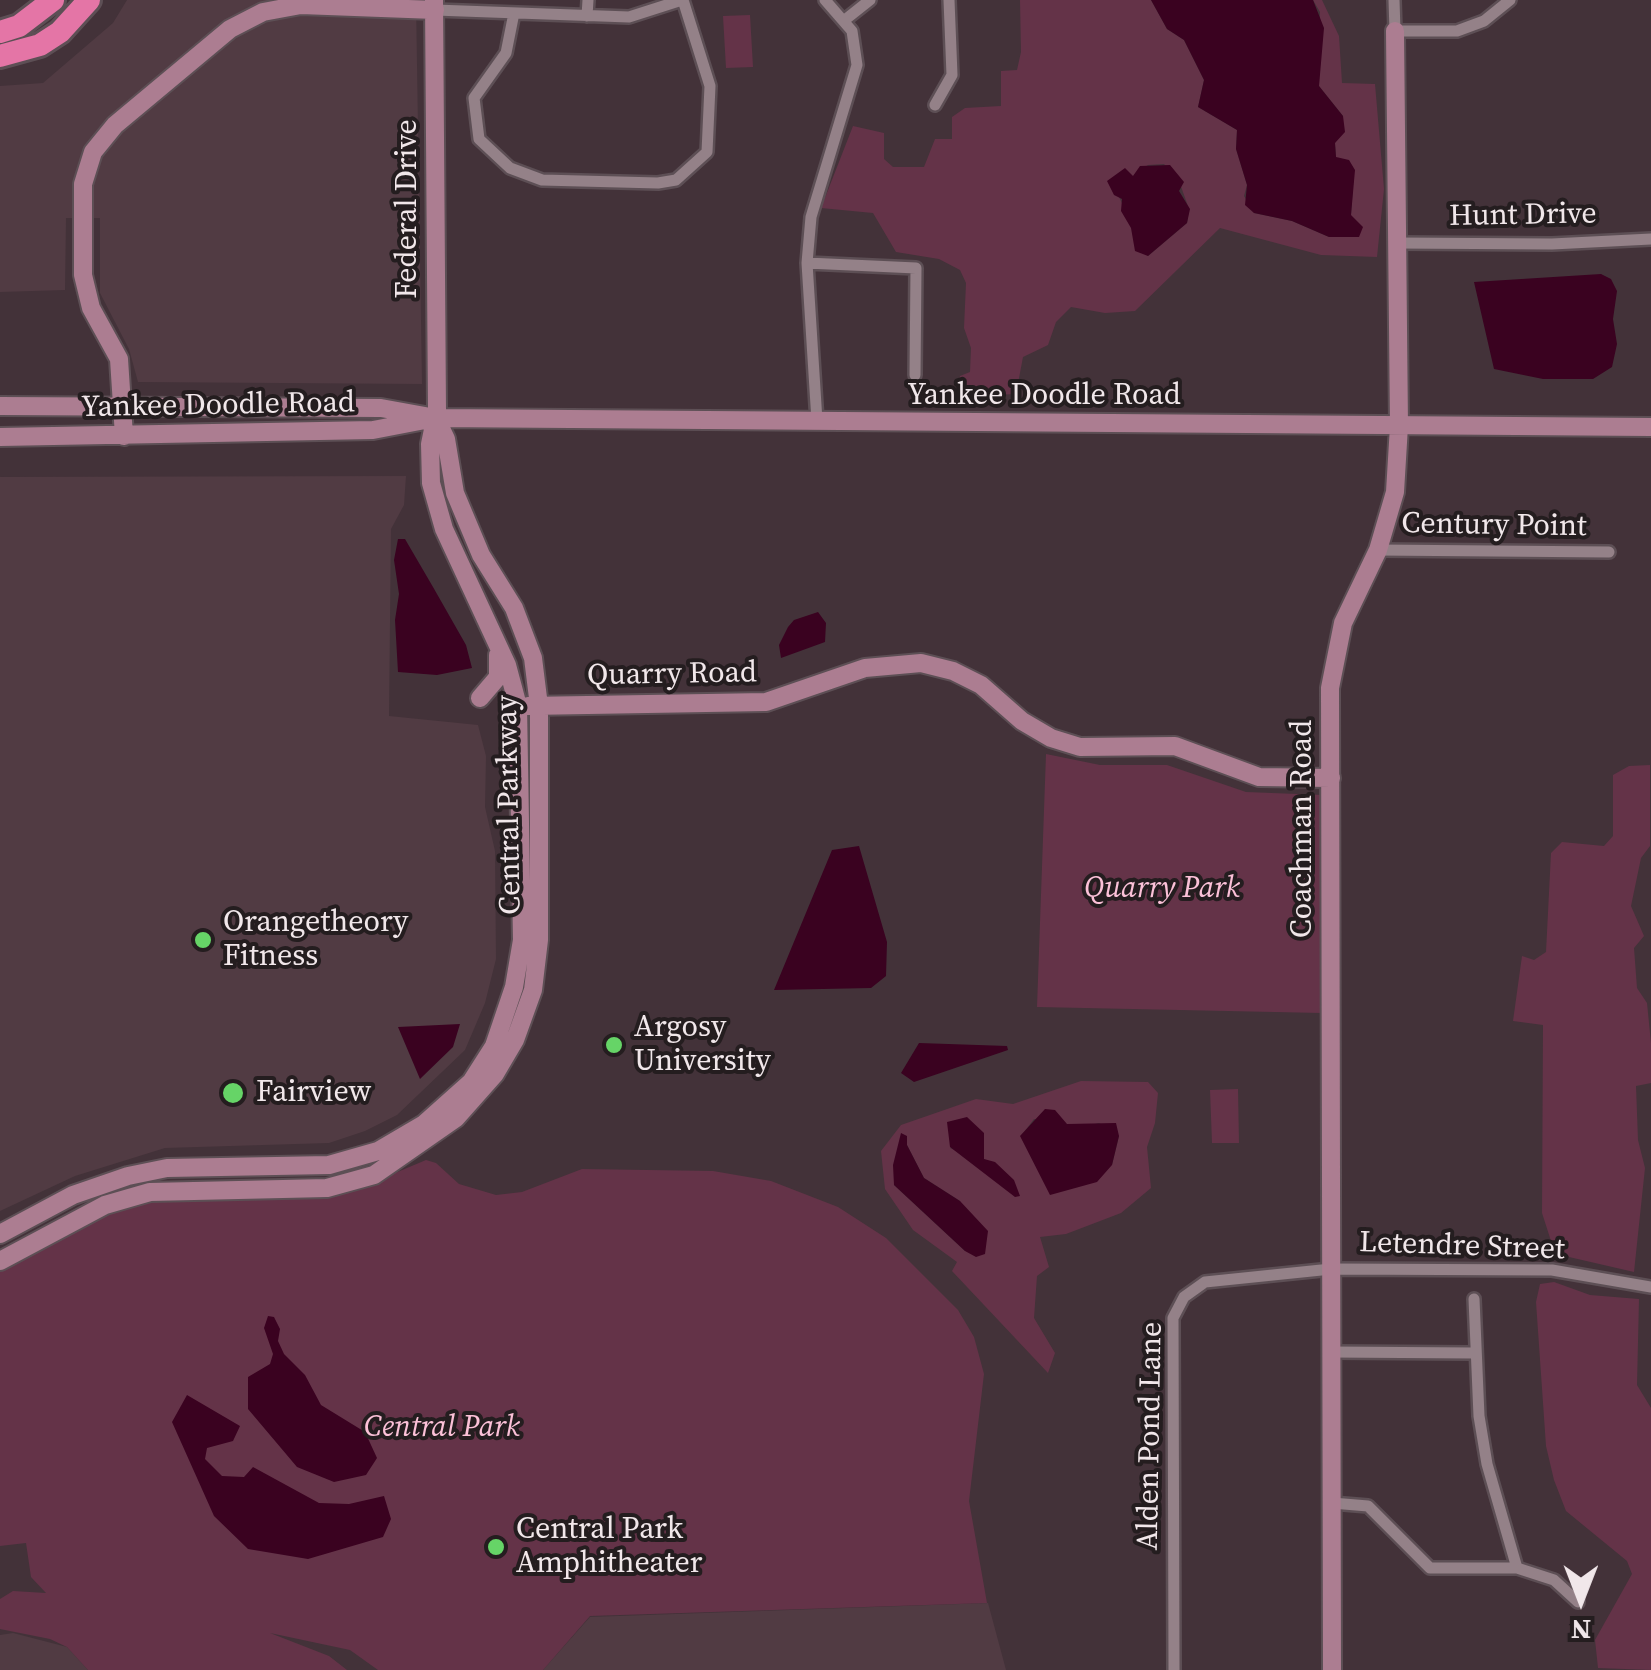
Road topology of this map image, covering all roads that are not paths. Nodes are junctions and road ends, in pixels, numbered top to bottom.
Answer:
1 (53, 0) edge
2 (89, 0) edge
3 (588, 0) edge
4 (683, 0) edge
5 (825, 0) edge
6 (870, 0) edge
7 (1394, 0) edge
8 (1510, 0) edge
9 (950, 2) edge
10 (434, 5) edge
11 (514, 13) junction
12 (587, 16) junction
13 (846, 19) junction
14 (1395, 31) junction
15 (0, 32) edge
16 (0, 56) edge
17 (935, 105) dead end
18 (1651, 239) edge
19 (1397, 243) junction
20 (807, 263) junction
21 (915, 375) dead end
22 (0, 406) edge
23 (125, 406) junction
24 (436, 418) junction
25 (817, 422) junction
26 (1399, 426) junction
27 (1651, 427) edge
28 (124, 436) junction
29 (0, 437) edge
30 (1378, 550) junction
31 (1609, 552) dead end
32 (498, 645) junction
33 (480, 698) dead end
34 (518, 706) junction
35 (538, 706) junction
36 (1331, 778) junction
37 (0, 1234) edge
38 (0, 1261) edge
39 (1331, 1269) junction
40 (1651, 1287) edge
41 (1474, 1299) dead end
42 (1331, 1352) junction
43 (1473, 1353) junction
44 (1332, 1504) junction
45 (1517, 1568) junction
46 (1578, 1602) dead end
47 (1174, 1670) edge
48 (1332, 1670) edge

1 - 15 highway
2 - 16 highway
3 - 12 street
4 - 11 street
4 - 12 street
5 - 13 street
6 - 13 street
7 - 14 street, Coachman Road
8 - 14 street
9 - 17 street
10 - 11 street
10 - 23 street
10 - 24 street, Federal Drive
11 - 12 street
13 - 20 street
14 - 19 street, Coachman Road
18 - 19 street, Hunt Drive
19 - 26 street, Coachman Road
20 - 21 street
20 - 25 street
22 - 23 street, Yankee Doodle Road
23 - 24 street, Yankee Doodle Road
23 - 28 street
24 - 25 street, Yankee Doodle Road
24 - 28 street, Yankee Doodle Road
24 - 32 street, Central Parkway
24 - 35 street, Central Parkway
25 - 26 street, Yankee Doodle Road
26 - 27 street, Yankee Doodle Road
26 - 30 street, Coachman Road
28 - 29 street, Yankee Doodle Road
30 - 31 street, Century Point
30 - 36 street, Coachman Road
32 - 33 street
32 - 34 street, Central Parkway
34 - 35 street, Quarry Road
34 - 37 street, Central Parkway
35 - 36 street, Quarry Road
35 - 38 street, Central Parkway
36 - 39 street, Coachman Road
39 - 40 street, Letendre Street
39 - 42 street, Coachman Road
39 - 47 street, Alden Pond Lane
41 - 43 street
42 - 43 street
42 - 44 street, Coachman Road
43 - 45 street
44 - 45 street
44 - 48 street, Coachman Road
45 - 46 street

